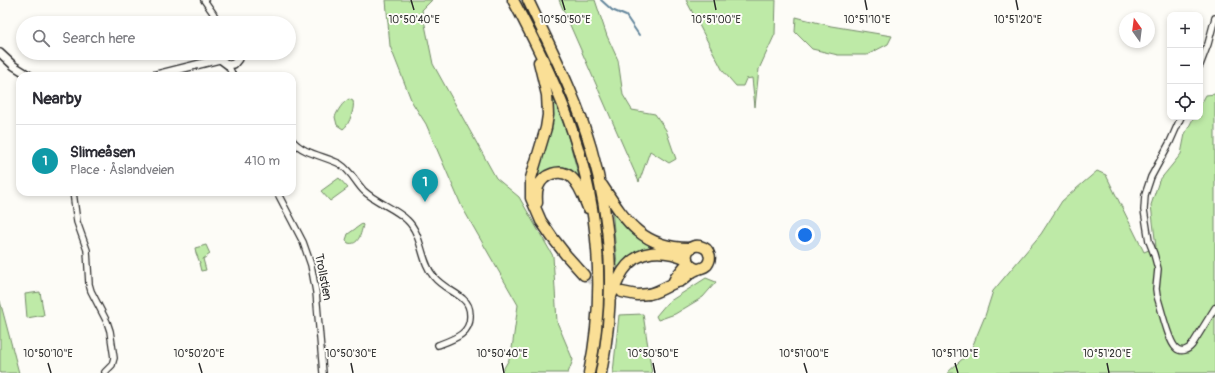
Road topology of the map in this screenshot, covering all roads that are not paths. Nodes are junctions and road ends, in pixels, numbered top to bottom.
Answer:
1 (204, 0) edge
2 (513, 0) edge
3 (528, 0) edge
4 (214, 16) edge
5 (1215, 18) edge
6 (533, 38) junction
7 (0, 53) edge
8 (1203, 56) edge
9 (207, 60) edge
10 (224, 60) edge
11 (237, 60) edge
12 (228, 65) junction
13 (24, 72) edge
14 (166, 72) edge
15 (231, 72) edge
16 (1180, 120) edge
17 (296, 143) edge
18 (598, 180) junction
19 (74, 196) edge
20 (279, 196) edge
21 (538, 213) junction
22 (594, 218) junction
23 (691, 248) junction
24 (687, 261) junction
25 (696, 269) junction
26 (584, 275) tunnel mouth
27 (673, 283) junction
28 (622, 292) tunnel mouth
29 (610, 300) junction
30 (1215, 308) edge
31 (438, 345) dead end
32 (105, 372) edge
33 (323, 373) edge
34 (589, 373) edge
35 (602, 373) edge

1 - 4 street
2 - 6 highway
3 - 18 highway
5 - 8 street
6 - 21 highway
6 - 22 highway
7 - 13 street
9 - 14 street
10 - 12 street
11 - 12 street
12 - 15 street
16 - 30 street
17 - 31 street
18 - 23 highway
18 - 29 highway
19 - 32 street
20 - 33 street, Trollstien
21 - 22 highway
21 - 26 highway
22 - 34 highway
23 - 24 highway
23 - 25 highway
24 - 25 highway
24 - 27 highway
24 - 29 highway
25 - 27 highway
27 - 28 highway
29 - 35 highway

